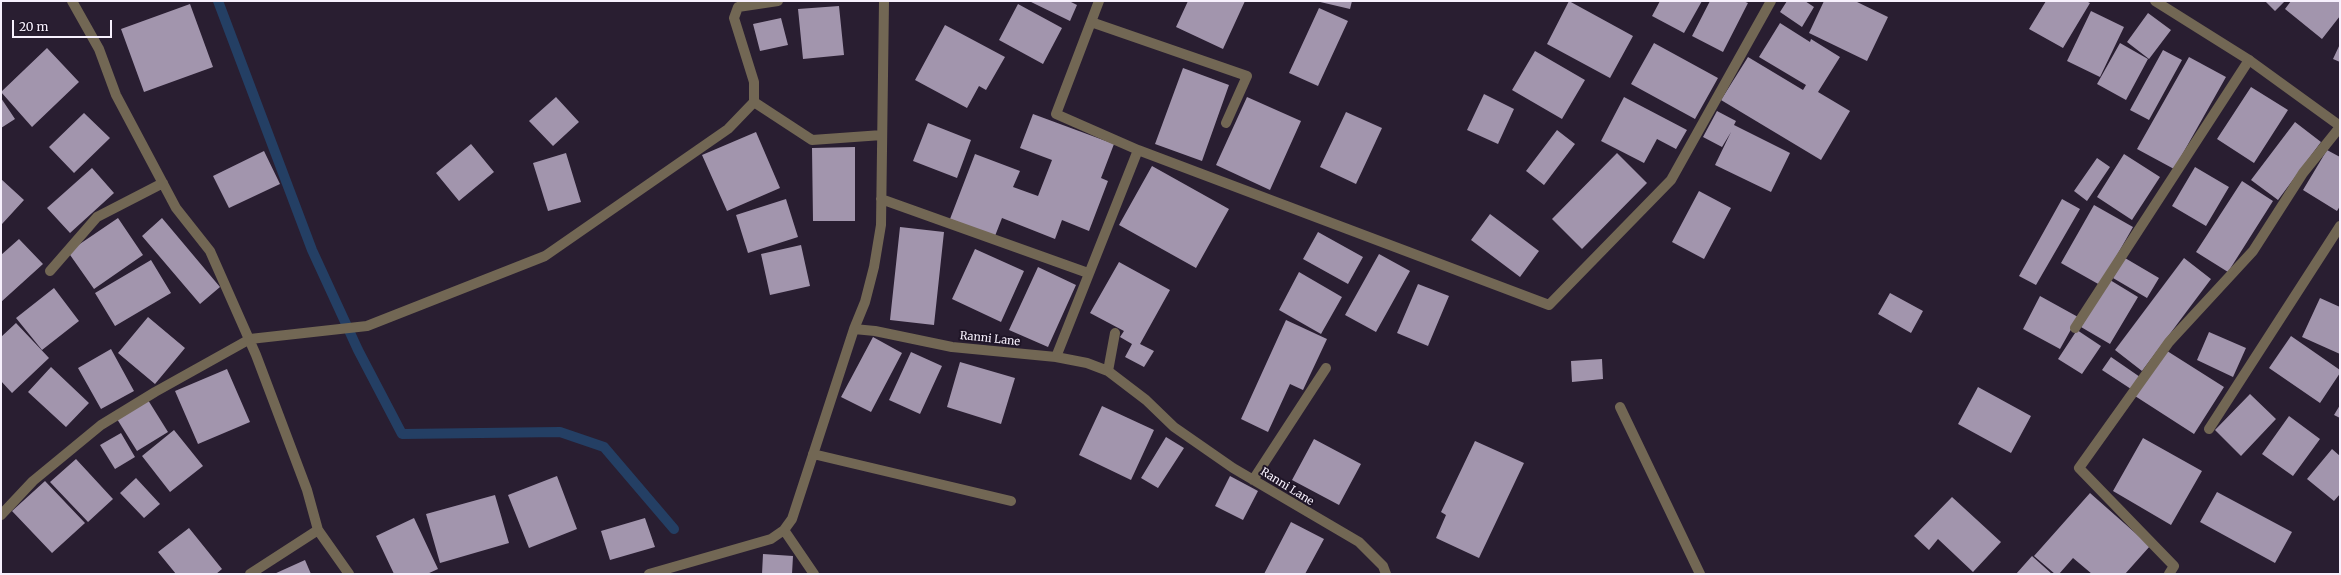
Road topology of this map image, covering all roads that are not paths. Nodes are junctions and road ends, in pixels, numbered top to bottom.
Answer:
1 (72, 1) edge
2 (778, 1) edge
3 (884, 1) edge
4 (1099, 1) edge
5 (1771, 1) edge
6 (2155, 1) edge
7 (1091, 22) junction
8 (2249, 60) junction
9 (754, 102) junction
10 (1226, 123) dead end
11 (2340, 127) edge
12 (882, 135) junction
13 (1138, 150) junction
14 (163, 183) junction
15 (881, 199) junction
16 (2340, 226) edge
17 (50, 271) dead end
18 (1088, 273) junction
19 (2075, 328) dead end
20 (854, 329) junction
21 (1115, 333) dead end
22 (250, 340) junction
23 (1056, 357) junction
24 (1326, 368) dead end
25 (1108, 371) junction
26 (1620, 407) dead end
27 (2209, 429) dead end
28 (813, 454) junction
29 (1253, 480) junction
30 (1011, 501) dead end
31 (1, 515) edge
32 (318, 530) junction
33 (784, 530) junction
34 (250, 574) edge
35 (349, 574) edge
36 (649, 574) edge
37 (814, 574) edge
38 (1386, 574) edge
39 (1700, 574) edge
40 (2169, 574) edge

1 - 14 street
2 - 9 street
3 - 12 street
4 - 7 street
5 - 13 street
6 - 8 street
7 - 10 street
7 - 13 street
8 - 11 street
8 - 19 street
9 - 12 street
9 - 22 street
11 - 40 street
12 - 15 street
13 - 18 street
14 - 17 street
14 - 22 street
15 - 18 street
15 - 20 street
16 - 27 street
18 - 23 street
20 - 23 street, Ranni Lane
20 - 28 street
21 - 25 street
22 - 31 street
22 - 32 street
23 - 25 street, Ranni Lane
24 - 29 street
25 - 29 street, Ranni Lane
26 - 39 street
28 - 30 street
28 - 33 street
29 - 38 street, Ranni Lane
32 - 34 street
32 - 35 street
33 - 36 street
33 - 37 street

